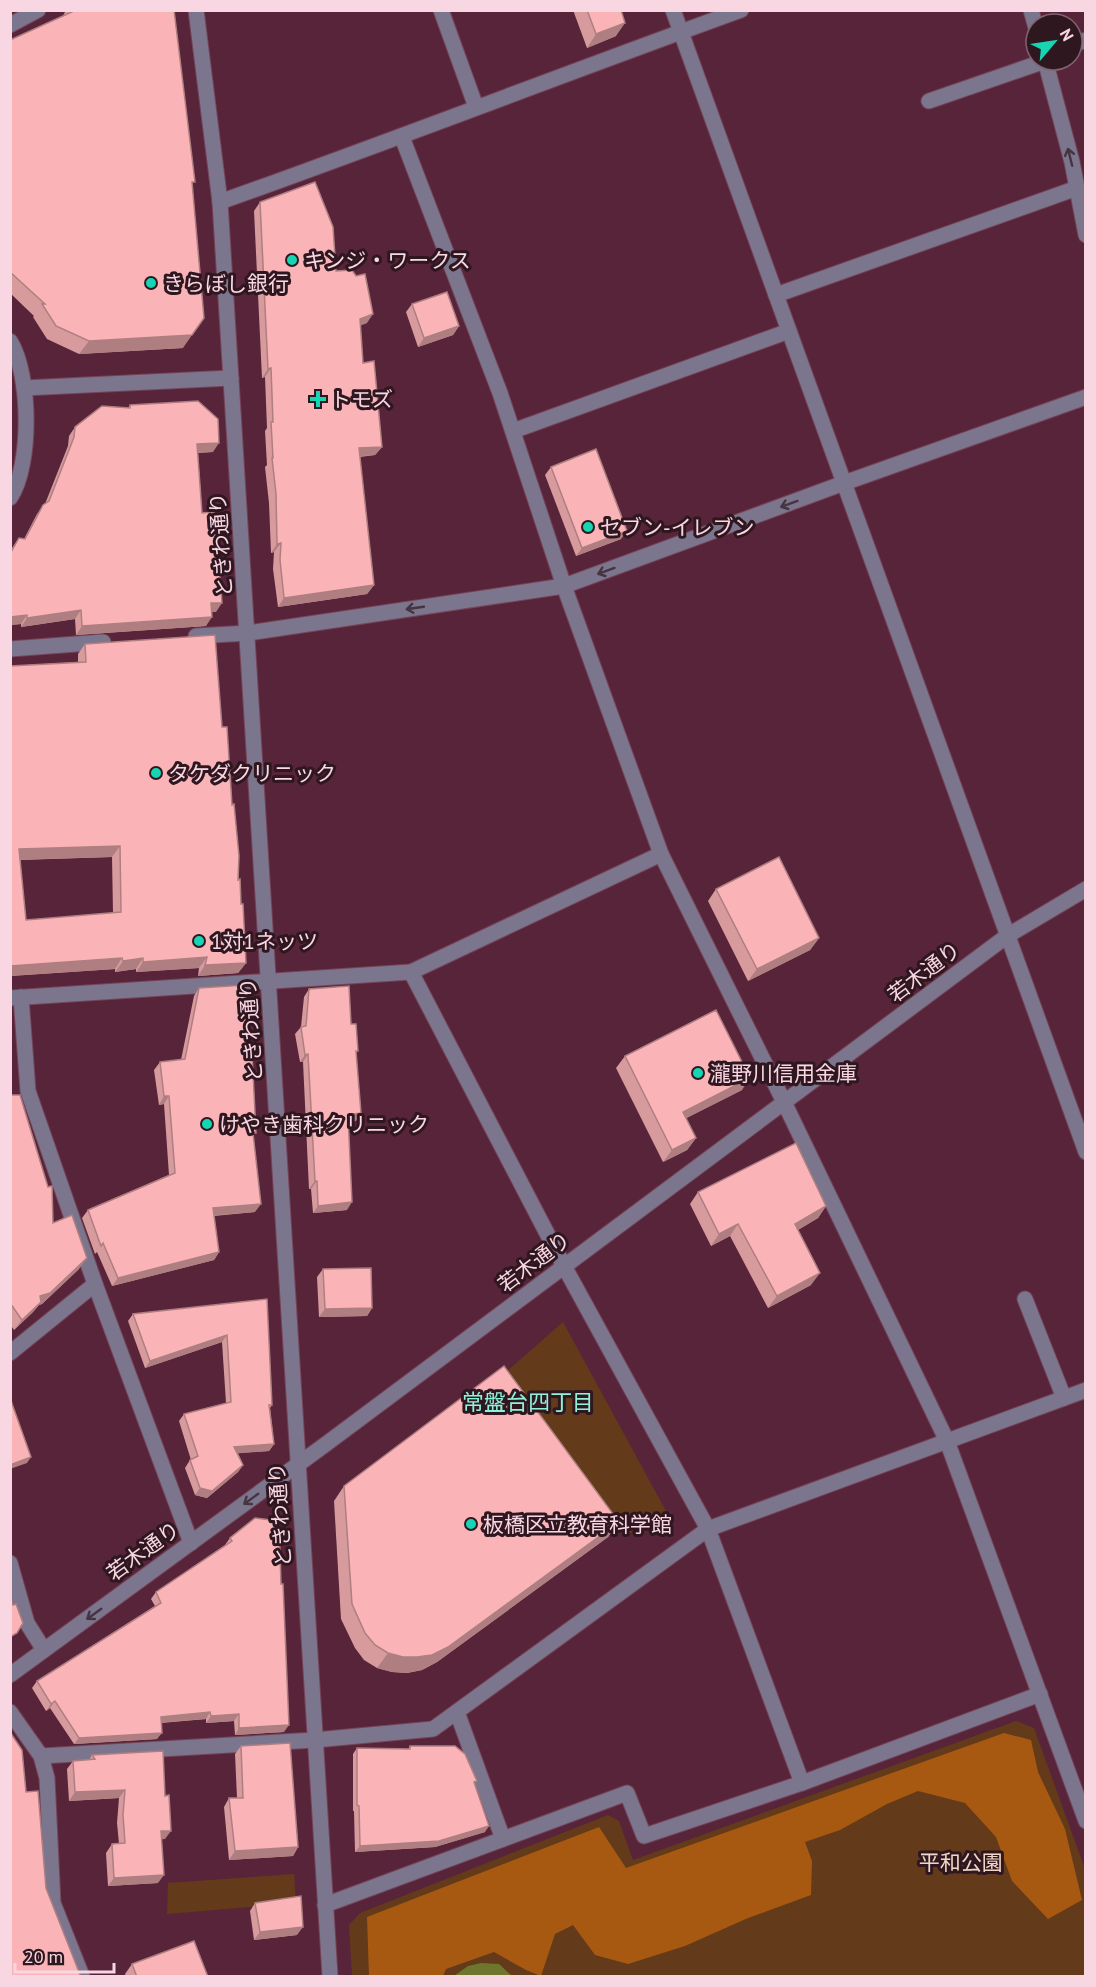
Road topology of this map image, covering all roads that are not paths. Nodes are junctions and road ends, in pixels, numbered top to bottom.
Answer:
1 (38, 10) edge
2 (196, 10) edge
3 (441, 10) edge
4 (673, 10) edge
5 (741, 10) edge
6 (10, 25) edge
7 (681, 32) junction
8 (1024, 67) edge
9 (1048, 72) edge
10 (929, 101) dead end
11 (476, 107) junction
12 (402, 137) junction
13 (1077, 188) junction
14 (220, 202) junction
15 (1086, 235) edge
16 (776, 295) junction
17 (789, 331) junction
18 (10, 341) edge
19 (231, 378) junction
20 (24, 387) junction
21 (1086, 397) edge
22 (513, 431) junction
23 (844, 483) junction
24 (10, 498) edge
25 (564, 586) junction
26 (248, 633) junction
27 (176, 638) edge
28 (117, 642) edge
29 (10, 649) edge
30 (661, 854) junction
31 (1086, 889) edge
32 (1007, 936) junction
33 (411, 972) junction
34 (269, 982) junction
35 (16, 997) edge
36 (784, 1102) junction
37 (1086, 1152) edge
38 (564, 1266) junction
39 (95, 1284) junction
40 (1025, 1299) dead end
41 (10, 1353) edge
42 (1086, 1390) edge
43 (1064, 1398) junction
44 (947, 1441) junction
45 (298, 1464) junction
46 (708, 1529) junction
47 (191, 1543) junction
48 (10, 1563) edge
49 (45, 1650) junction
50 (10, 1675) edge
51 (1040, 1694) junction
52 (10, 1712) edge
53 (457, 1712) junction
54 (315, 1740) junction
55 (41, 1756) junction
56 (802, 1783) junction
57 (1086, 1821) edge
58 (503, 1839) junction
59 (325, 1905) junction
60 (82, 1977) edge
61 (330, 1977) edge

1 - 6 street
2 - 14 street, ときわ通り
3 - 11 street
4 - 7 street
5 - 7 street
7 - 11 street
7 - 16 street
8 - 10 street
13 -> 9 street
11 - 12 street
12 - 14 street
12 - 22 street
13 - 15 street
13 - 16 street
14 - 19 street, ときわ通り
16 - 17 street
17 - 22 street
17 - 23 street
18 - 20 street
19 - 20 street
19 - 26 street, ときわ通り
20 - 24 street
21 - 23 street
22 - 25 street
23 -> 25 street
23 - 32 street
25 -> 26 street
25 - 30 street
26 - 27 street
26 - 34 street, ときわ通り
28 - 29 street
30 - 33 street
30 - 36 street
31 - 32 street, 若木通り
32 - 36 street, 若木通り
32 - 37 street
33 - 34 street
33 - 38 street
34 - 35 street
34 - 45 street, ときわ通り
35 - 39 street
36 - 38 street, 若木通り
36 - 44 street
38 - 45 street, 若木通り
38 - 46 street
39 - 41 street
39 - 47 street
40 - 43 street
42 - 43 street
43 - 44 street
44 - 46 street
44 - 51 street
45 -> 47 street, 若木通り
45 - 54 street, ときわ通り
46 - 53 street
46 - 56 street
47 -> 49 street, 若木通り
48 - 49 street
49 - 50 street, 若木通り
51 - 56 street
51 - 57 street
52 - 55 street
53 - 54 street
53 - 58 street
54 - 55 street
54 - 59 street, ときわ通り
55 - 60 street
56 - 58 street
58 - 59 street
59 - 61 street, ときわ通り

